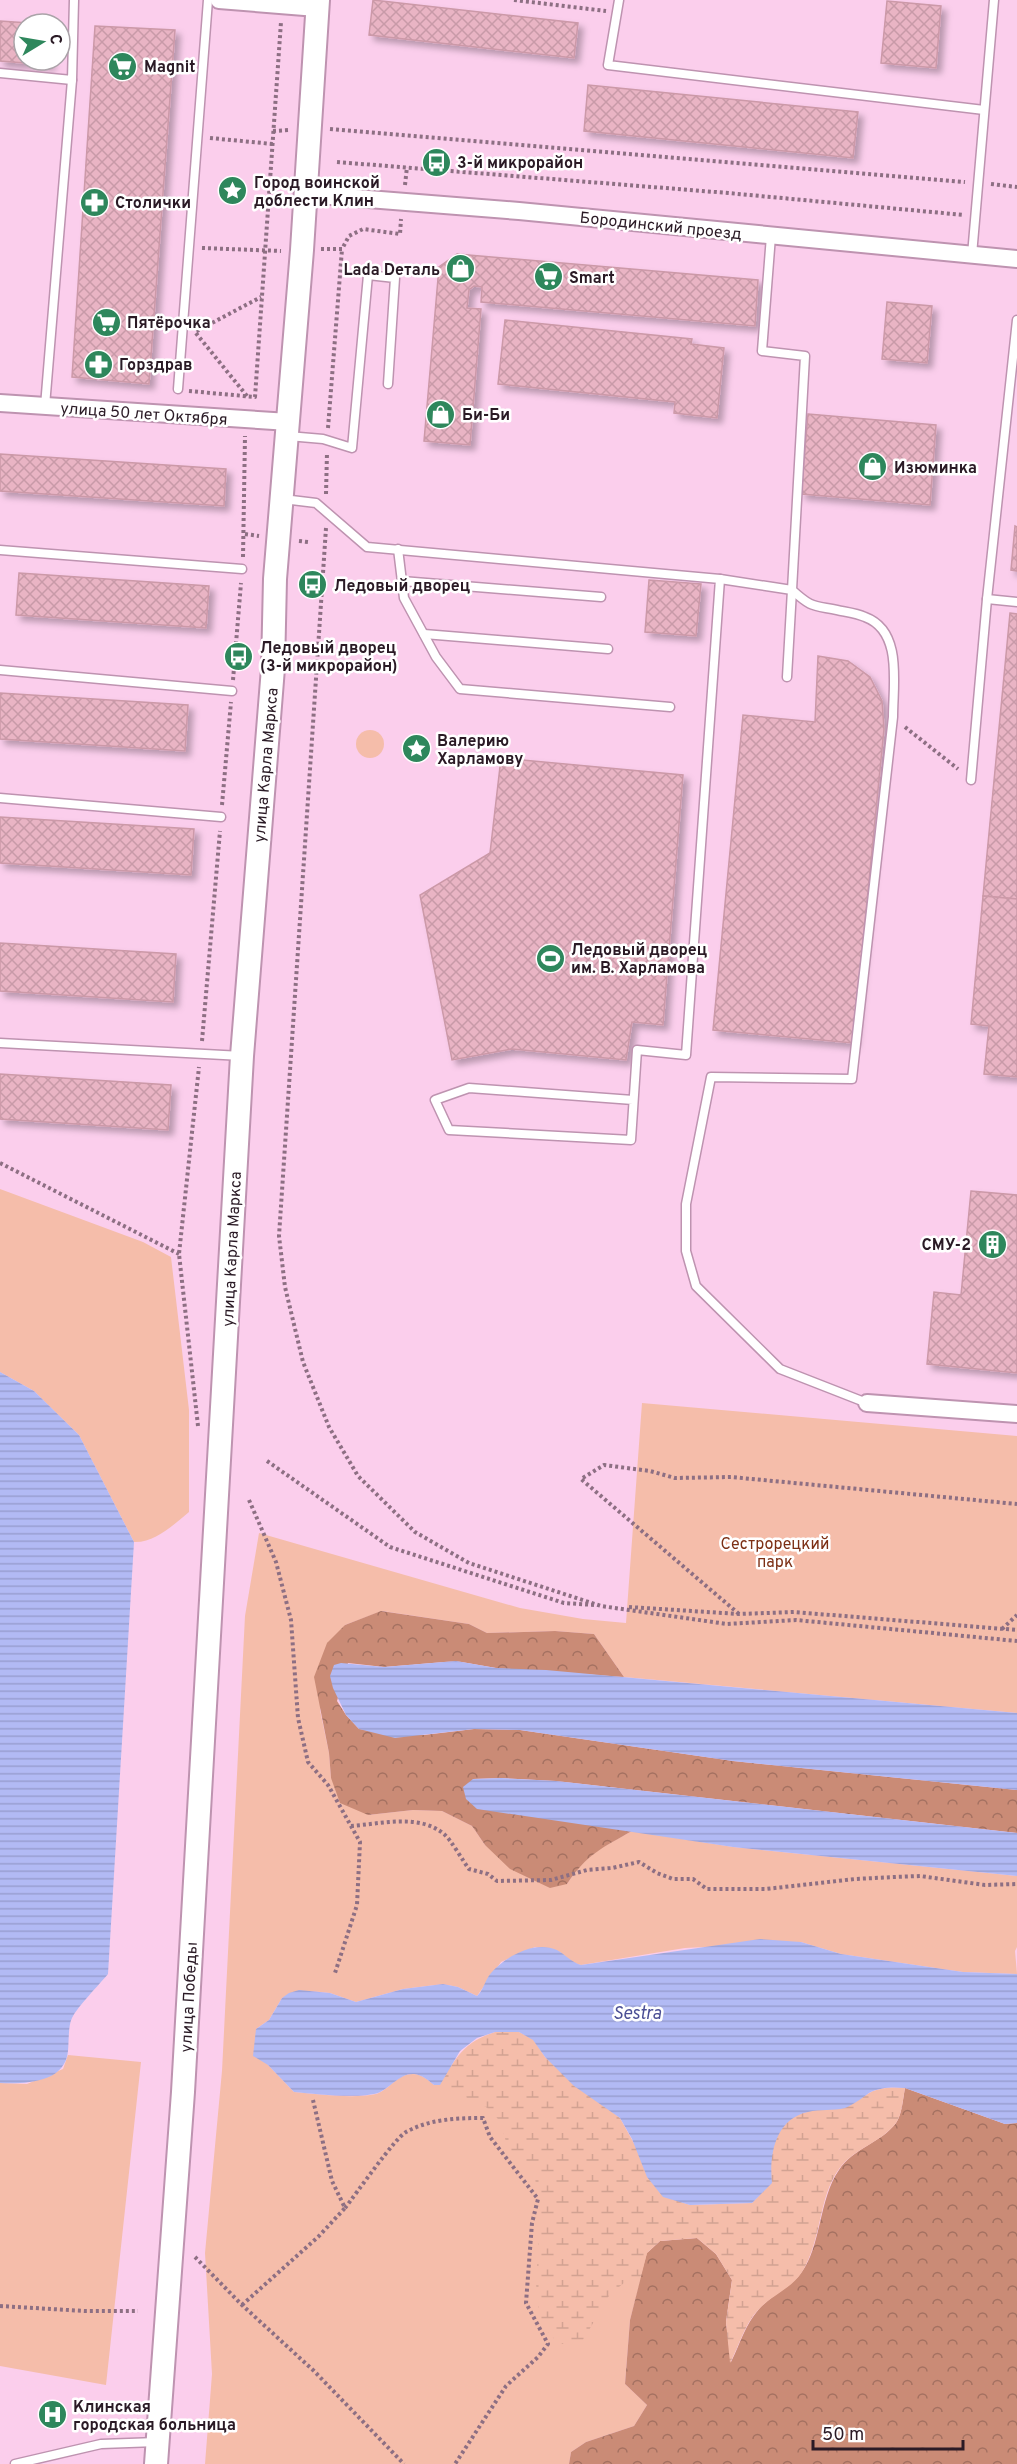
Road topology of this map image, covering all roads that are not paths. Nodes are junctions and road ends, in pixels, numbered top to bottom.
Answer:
1 (74, 0) edge
2 (208, 0) edge
3 (219, 0) edge
4 (619, 0) edge
5 (994, 0) edge
6 (273, 3) edge
7 (317, 4) edge
8 (0, 73) edge
9 (72, 80) junction
10 (984, 110) junction
11 (305, 194) junction
12 (771, 236) junction
13 (972, 255) junction
14 (1017, 259) edge
15 (1017, 320) edge
16 (388, 384) dead end
17 (178, 389) road end
18 (0, 403) edge
19 (45, 406) junction
20 (288, 429) junction
21 (283, 498) junction
22 (398, 549) junction
23 (0, 550) edge
24 (242, 569) road end
25 (720, 579) junction
26 (402, 581) junction
27 (792, 590) junction
28 (601, 597) dead end
29 (987, 599) junction
30 (1017, 602) edge
31 (424, 634) junction
32 (608, 649) dead end
33 (0, 670) edge
34 (787, 677) dead end
35 (232, 691) road end
36 (670, 707) dead end
37 (971, 780) road end
38 (0, 798) edge
39 (221, 817) road end
40 (0, 1043) edge
41 (242, 1056) junction
42 (633, 1100) junction
43 (867, 1402) joint
44 (1017, 1414) edge
45 (215, 1530) joint
46 (157, 2453) edge
47 (15, 2464) edge

1 - 9 lane
2 - 17 lane
3 - 6 street
4 - 10 lane
5 - 10 lane
6 - 7 street
7 - 11 street, улица Карла Маркса
8 - 9 lane
9 - 19 lane
10 - 13 lane
11 - 12 street, Бородинский проезд
11 - 20 street, улица Карла Маркса
12 - 13 street, Бородинский проезд
12 - 27 lane
13 - 14 street, Бородинский проезд
15 - 29 lane
16 - 20 lane
18 - 19 street, улица 50 лет Октября
19 - 20 street, улица 50 лет Октября
20 - 21 street, улица Карла Маркса
21 - 22 lane
21 - 41 street, улица Карла Маркса
22 - 25 lane
22 - 26 lane
23 - 24 lane
25 - 27 lane
25 - 42 lane
26 - 28 lane
26 - 31 lane
27 - 34 lane
27 - 43 lane
29 - 30 lane
29 - 37 lane
31 - 32 lane
31 - 36 lane
33 - 35 lane
38 - 39 lane
40 - 41 lane
41 - 45 street, улица Карла Маркса
42 - 42 lane
43 - 44 street
45 - 46 street, улица Победы
46 - 47 lane

